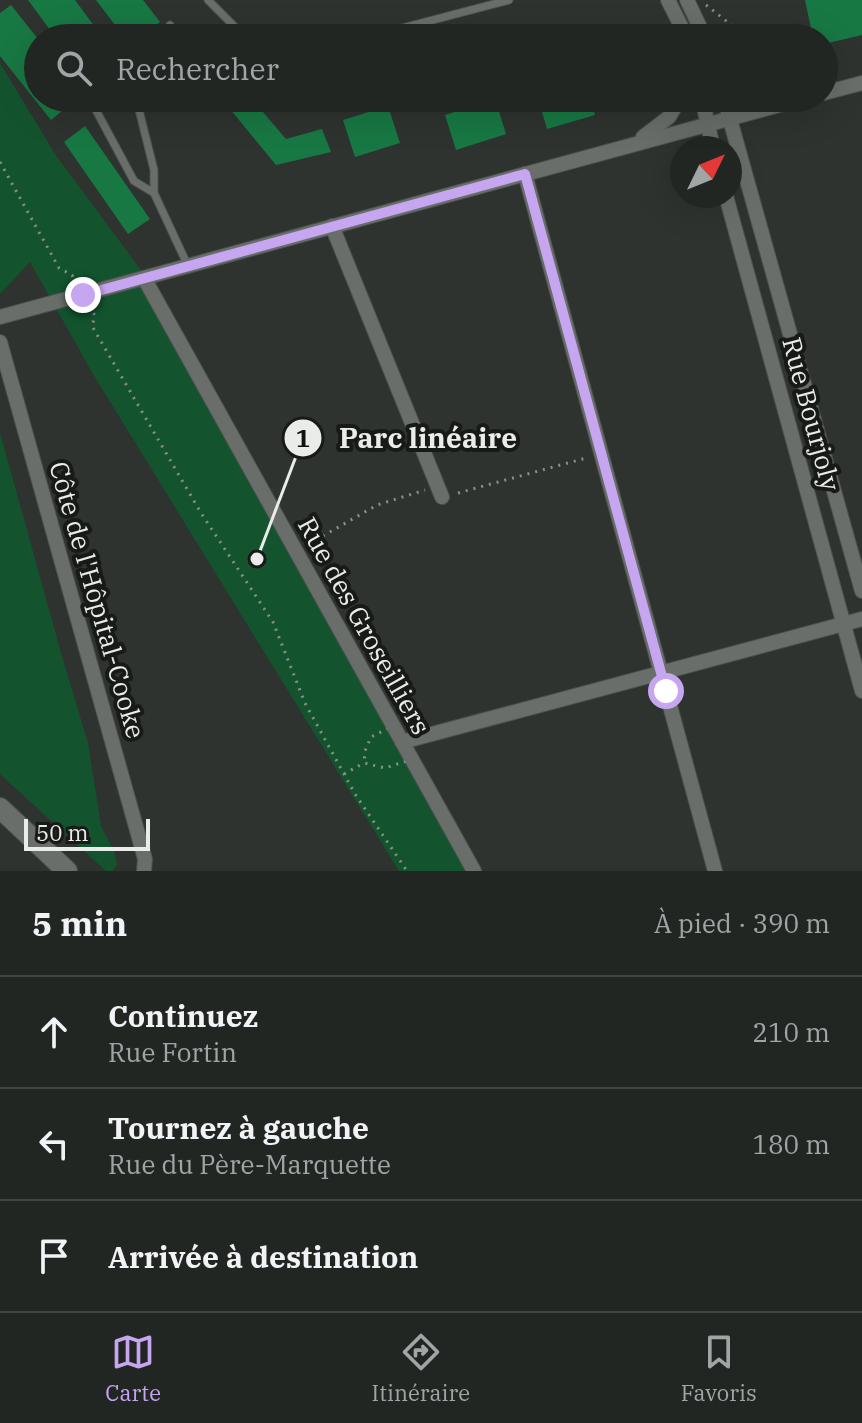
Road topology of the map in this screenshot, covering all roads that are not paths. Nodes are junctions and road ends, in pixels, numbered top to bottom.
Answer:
1 (208, 0) edge
2 (509, 0) edge
3 (668, 0) edge
4 (688, 1) edge
5 (676, 14) junction
6 (232, 24) edge
7 (417, 24) edge
8 (677, 24) edge
9 (681, 24) edge
10 (699, 24) edge
11 (862, 83) edge
12 (838, 89) edge
13 (97, 112) edge
14 (140, 112) edge
15 (672, 112) edge
16 (705, 112) edge
17 (728, 112) edge
18 (752, 112) edge
19 (730, 118) junction
20 (708, 124) junction
21 (710, 136) edge
22 (633, 144) junction
23 (525, 174) junction
24 (154, 193) junction
25 (729, 208) edge
26 (332, 226) junction
27 (188, 266) junction
28 (144, 278) junction
29 (0, 317) edge
30 (0, 342) edge
31 (442, 497) road end
32 (862, 591) edge
33 (862, 619) edge
34 (844, 624) junction
35 (661, 673) junction
36 (862, 691) edge
37 (402, 742) junction
38 (0, 808) edge
39 (67, 871) edge
40 (144, 871) edge
41 (474, 871) edge
42 (715, 871) edge

1 - 6 lane
2 - 7 lane
3 - 5 street
4 - 10 street
5 - 8 street
5 - 9 street
11 - 12 street
13 - 24 lane
14 - 24 lane
15 - 22 street
16 - 20 street
17 - 19 street, Rue Bourjoly
18 - 19 street
19 - 20 street
19 - 32 street, Rue Bourjoly
20 - 21 street
20 - 22 street
22 - 23 street
23 - 26 street
23 - 35 street
24 - 27 lane
25 - 34 street, Rue Bourjoly
26 - 27 street
26 - 31 street
27 - 28 street
28 - 29 street
28 - 37 street, Rue des Groseilliers
30 - 40 street, Côte de l'Hôpital-Cooke
33 - 34 street
34 - 35 street
34 - 36 street, Rue Bourjoly
35 - 37 street
35 - 42 street
37 - 41 street, Rue des Groseilliers
38 - 39 street

